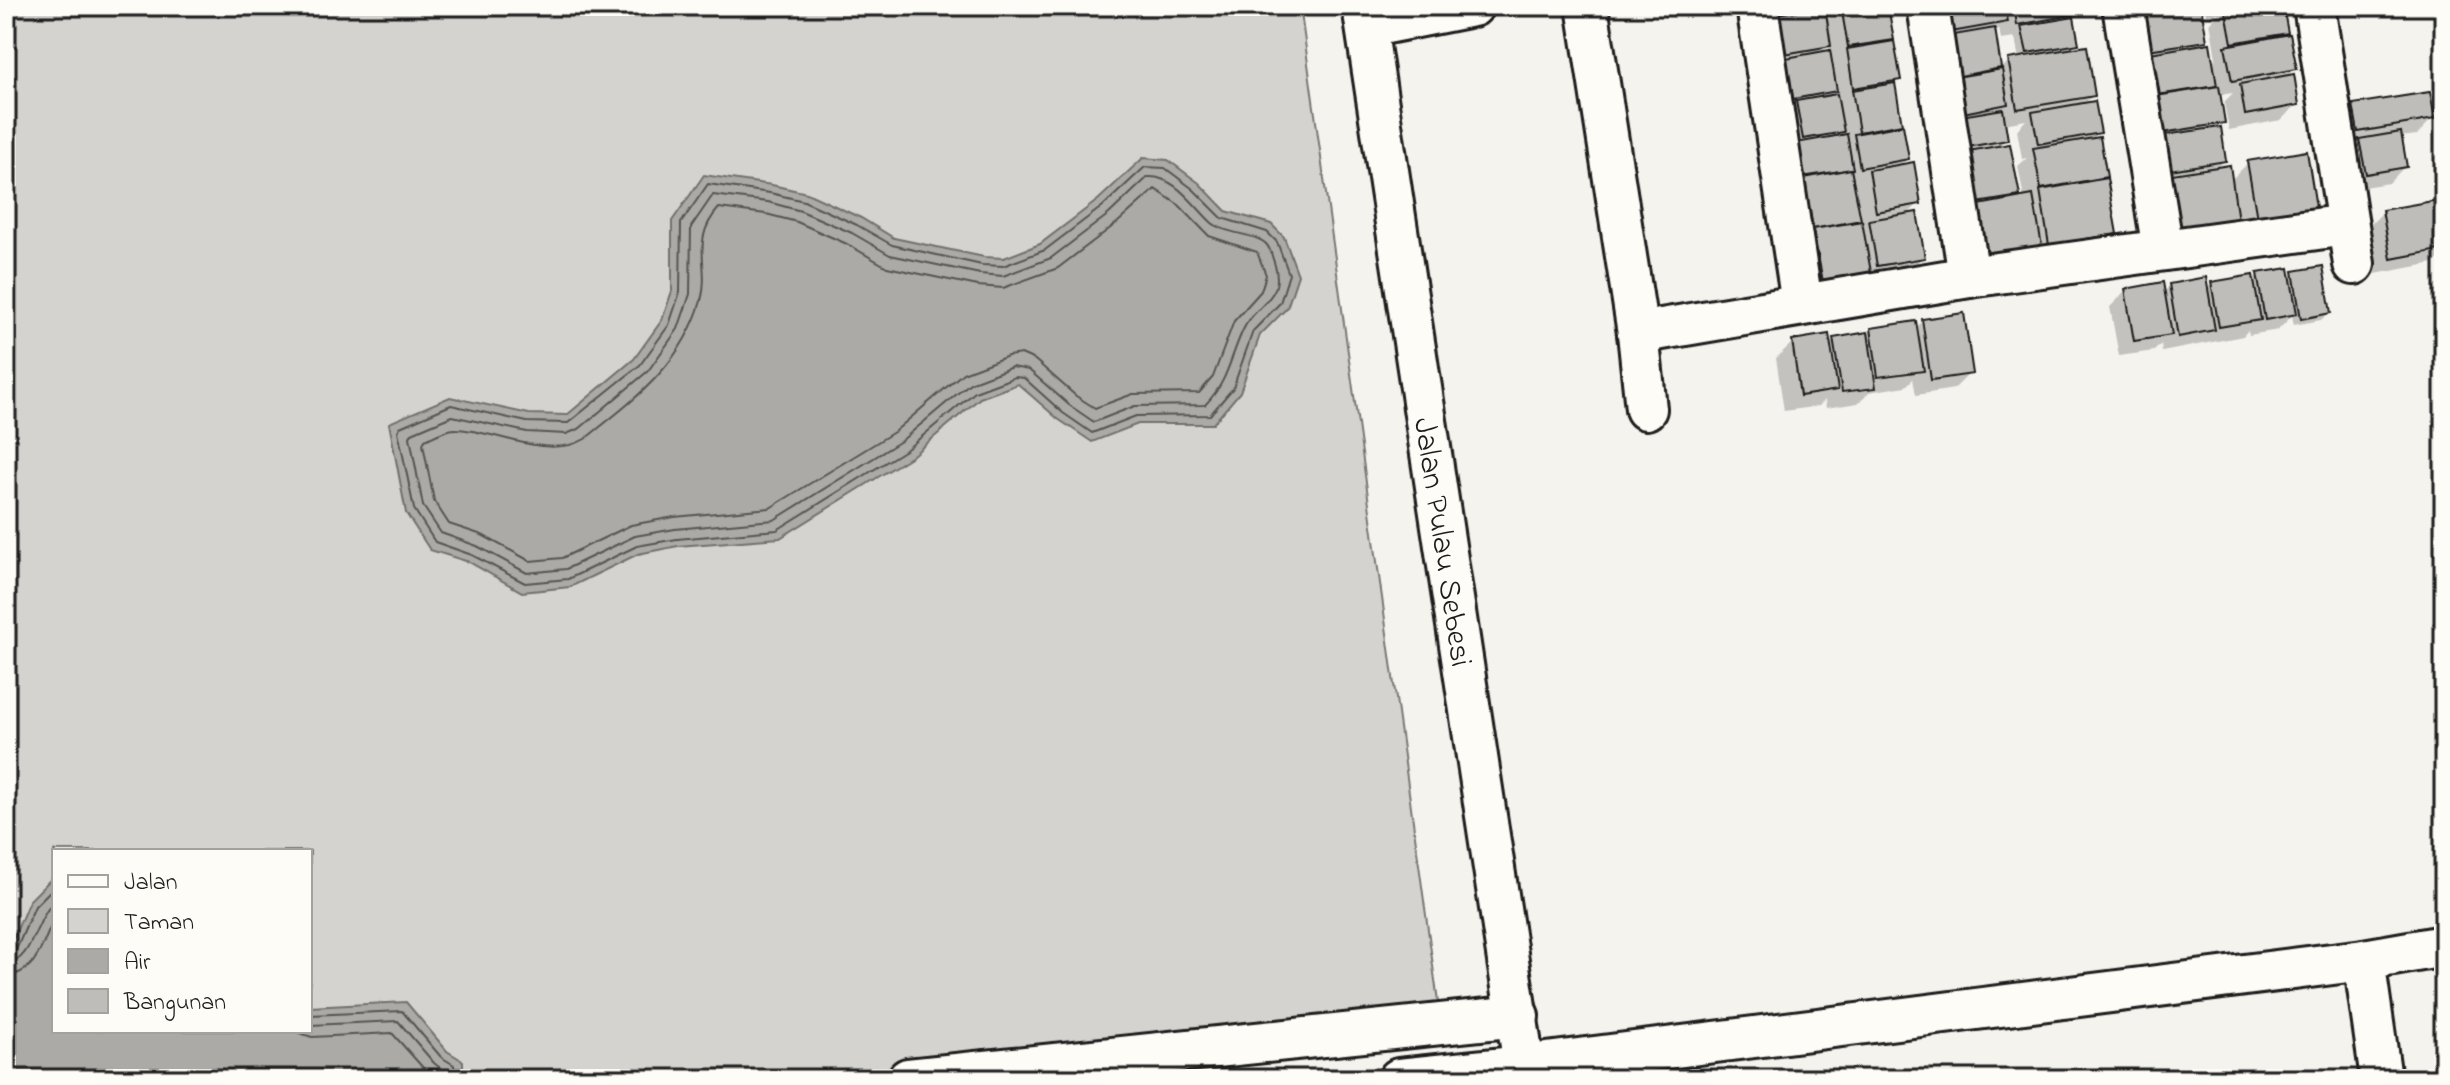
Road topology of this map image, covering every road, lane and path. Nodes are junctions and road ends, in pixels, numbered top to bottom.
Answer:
1 (1473, 6) edge
2 (1587, 6) edge
3 (1757, 6) edge
4 (1928, 6) edge
5 (2123, 6) edge
6 (2314, 6) edge
7 (1365, 16) edge
8 (2346, 225) junction
9 (2163, 250) junction
10 (2354, 264) dead end
11 (1969, 277) junction
12 (1802, 304) junction
13 (1638, 333) junction
14 (1646, 409) dead end
15 (2444, 946) edge
16 (2364, 960) junction
17 (1518, 1016) junction
18 (1525, 1073) edge
19 (908, 1079) edge
20 (1399, 1079) edge
21 (2381, 1079) edge

1 - 7 street
2 - 13 street
3 - 12 street
4 - 11 street
5 - 9 street
6 - 8 street
7 - 17 street, Jalan Pulau Sebesi
8 - 9 street
8 - 10 street
9 - 11 street
11 - 12 street
12 - 13 street
13 - 14 street
15 - 16 street
16 - 18 street
16 - 21 street
17 - 18 street, Jalan Pulau Sebesi
17 - 19 street
18 - 20 street

